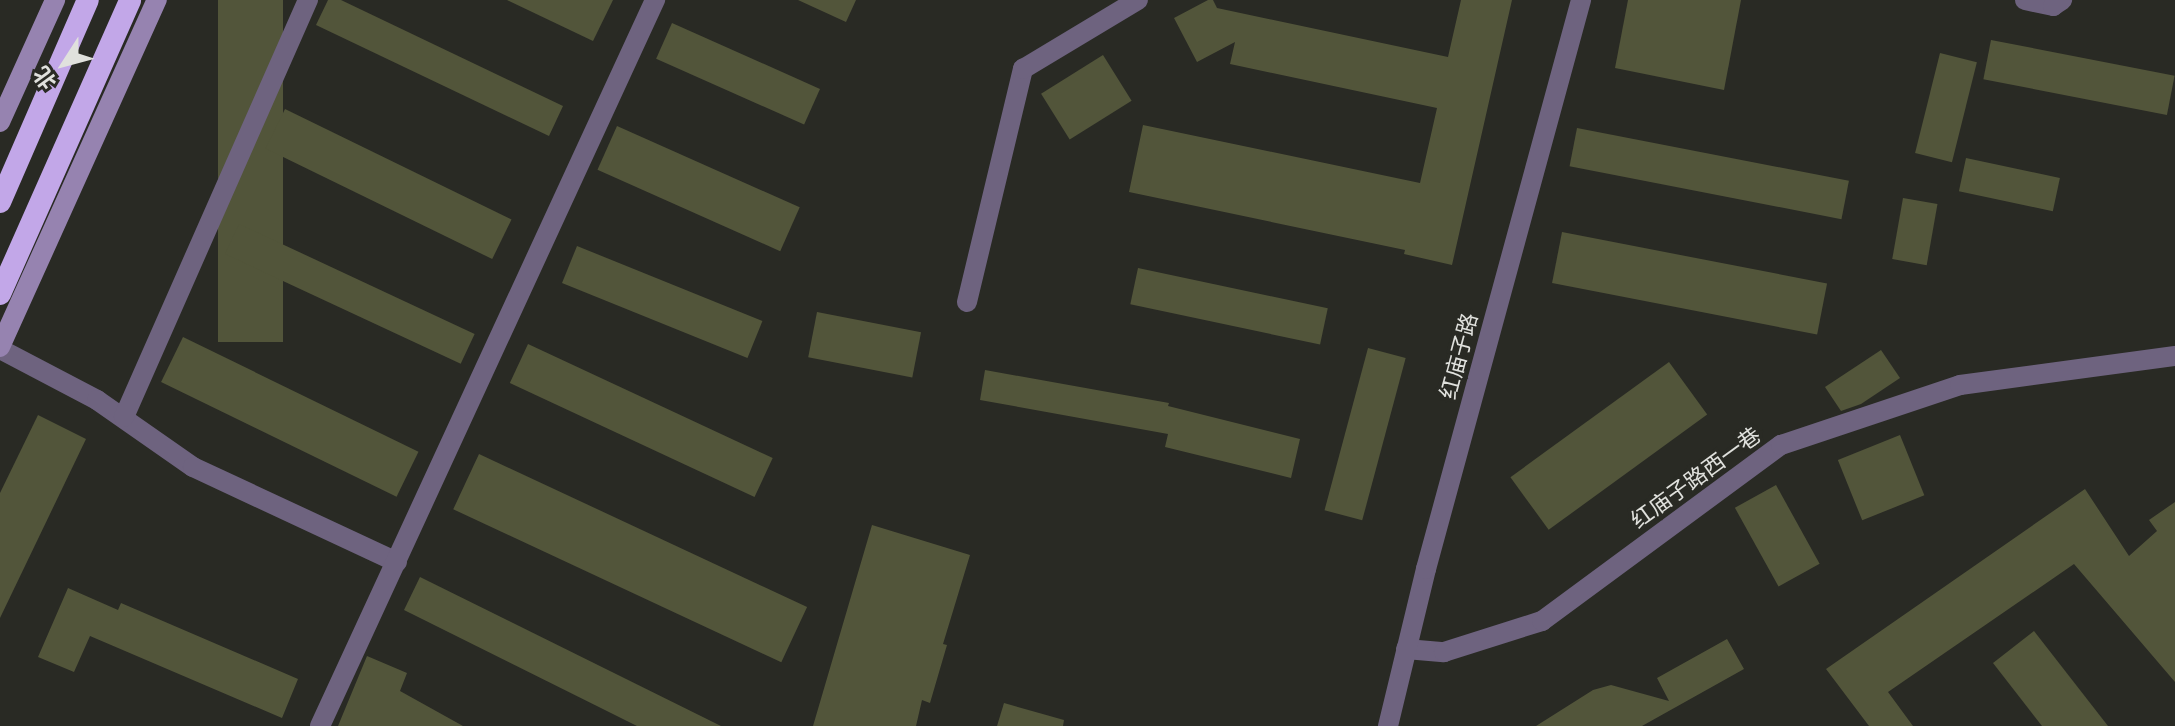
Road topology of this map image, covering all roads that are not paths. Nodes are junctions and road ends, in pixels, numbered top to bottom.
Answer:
1 (55, 0) edge
2 (88, 0) edge
3 (130, 0) edge
4 (157, 0) edge
5 (308, 0) edge
6 (655, 0) edge
7 (1138, 0) edge
8 (1581, 0) edge
9 (2025, 0) edge
10 (2062, 0) edge
11 (0, 122) edge
12 (0, 202) edge
13 (0, 294) edge
14 (967, 302) dead end
15 (0, 348) edge
16 (2175, 356) edge
17 (124, 417) junction
18 (397, 562) junction
19 (1406, 649) junction
20 (320, 726) edge
21 (1388, 726) edge

1 - 11 main road
2 - 12 highway
3 - 13 highway
4 - 15 main road
5 - 17 street
6 - 18 street
7 - 14 street
8 - 19 street, 红庙子路
9 - 10 street
15 - 17 street
16 - 19 street, 红庙子路西一巷
17 - 18 street
18 - 20 street
19 - 21 street, 红庙子路

